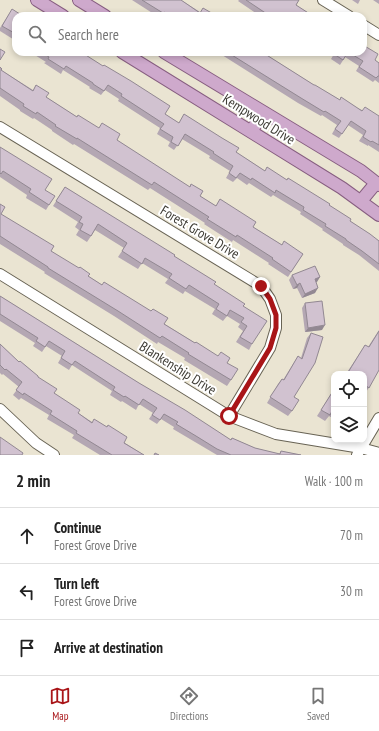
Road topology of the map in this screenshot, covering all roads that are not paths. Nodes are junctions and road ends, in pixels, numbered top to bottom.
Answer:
1 (37, 0) edge
2 (79, 0) edge
3 (323, 0) edge
4 (56, 12) edge
5 (98, 12) edge
6 (342, 12) edge
7 (367, 28) edge
8 (379, 35) edge
9 (138, 56) edge
10 (171, 56) edge
11 (264, 113) junction
12 (0, 127) edge
13 (251, 131) junction
14 (378, 184) edge
15 (361, 202) junction
16 (379, 215) edge
17 (0, 274) edge
18 (0, 409) edge
19 (229, 416) junction
20 (379, 418) edge
21 (359, 451) edge
22 (379, 453) edge
23 (54, 455) edge

1 - 4 main road
2 - 5 main road
3 - 6 street
7 - 8 street
9 - 13 main road, Kempwood Drive
10 - 11 main road, Kempwood Drive
11 - 13 main road
11 - 14 main road, Kempwood Drive
12 - 19 street, Forest Grove Drive
13 - 15 main road, Kempwood Drive
14 - 15 main road
15 - 16 main road, Kempwood Drive
17 - 19 street, Blankenship Drive
18 - 23 street
19 - 21 street, Blankenship Drive
20 - 21 street
21 - 22 street, Blankenship Drive

